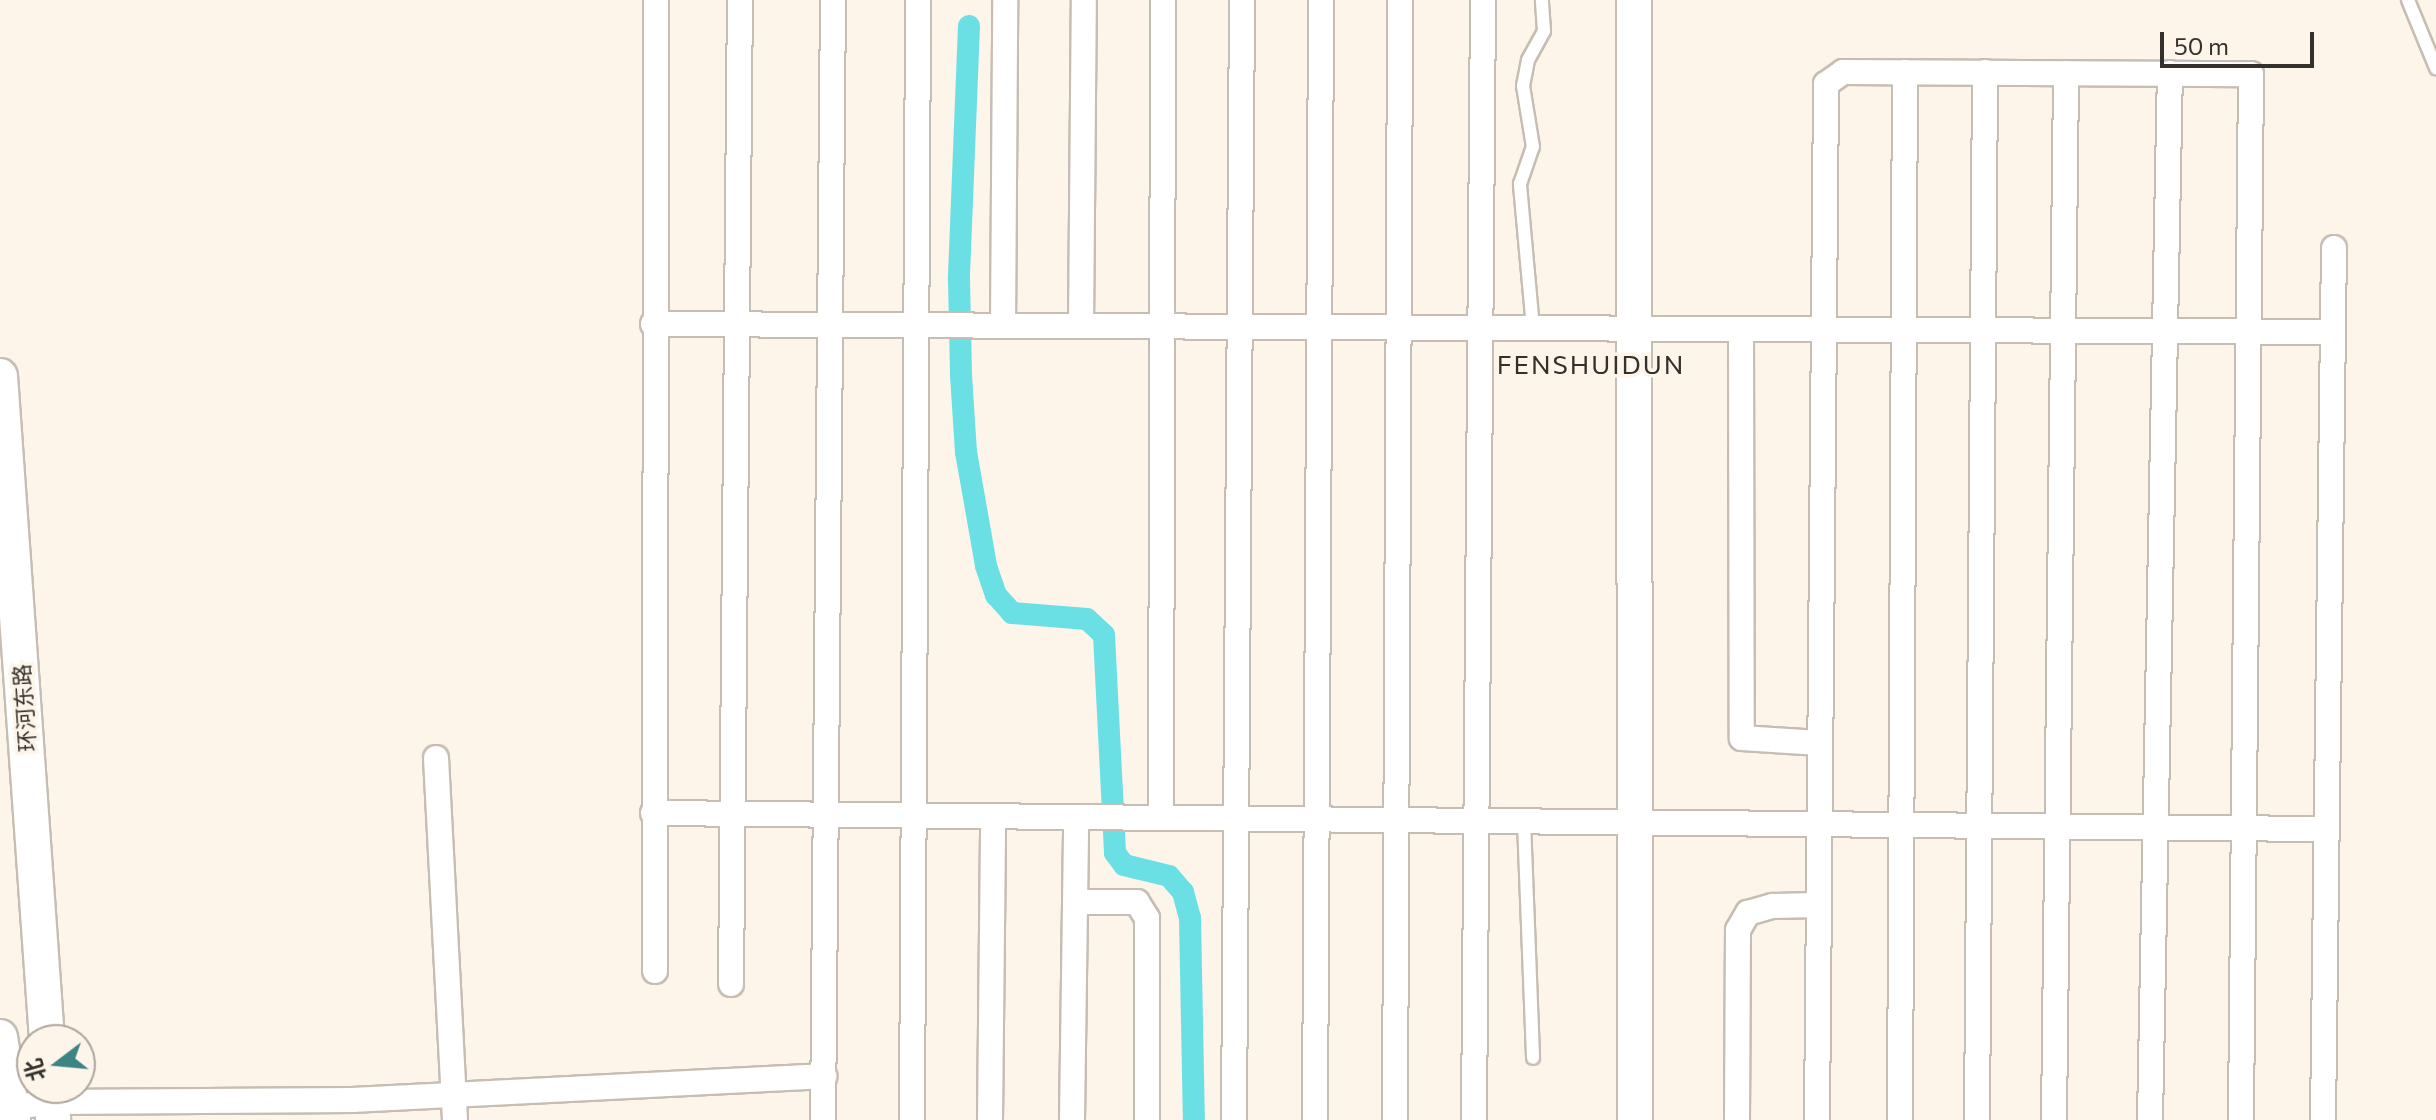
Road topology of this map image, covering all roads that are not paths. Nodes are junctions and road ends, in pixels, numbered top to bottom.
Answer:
1 (656, 0) edge
2 (740, 0) edge
3 (833, 0) edge
4 (918, 0) edge
5 (1005, 0) edge
6 (1084, 0) edge
7 (1163, 0) edge
8 (1242, 0) edge
9 (1321, 0) edge
10 (1400, 0) edge
11 (1483, 0) edge
12 (1542, 0) edge
13 (1634, 0) edge
14 (2408, 0) edge
15 (2436, 68) edge
16 (1905, 72) junction
17 (1985, 72) junction
18 (2066, 73) junction
19 (2170, 73) junction
20 (2334, 248) dead end
21 (653, 324) junction
22 (736, 324) junction
23 (830, 325) junction
24 (927, 325) junction
25 (995, 325) junction
26 (1081, 326) junction
27 (1160, 326) junction
28 (1240, 327) junction
29 (1320, 327) junction
30 (1399, 328) junction
31 (1481, 328) junction
32 (1533, 328) junction
33 (1634, 329) junction
34 (1741, 329) junction
35 (1827, 330) junction
36 (1904, 330) junction
37 (1983, 331) junction
38 (2063, 331) junction
39 (2165, 331) junction
40 (2248, 332) junction
41 (2331, 332) junction
42 (0, 376) edge
43 (8, 585) edge
44 (1819, 743) junction
45 (436, 758) dead end
46 (653, 813) junction
47 (732, 814) junction
48 (826, 815) junction
49 (914, 816) junction
50 (993, 817) junction
51 (1082, 818) junction
52 (1161, 818) junction
53 (1237, 819) junction
54 (1317, 820) junction
55 (1396, 820) junction
56 (1477, 821) junction
57 (1524, 822) junction
58 (1632, 823) junction
59 (1819, 824) junction
60 (1901, 825) junction
61 (1979, 826) junction
62 (2057, 827) junction
63 (2155, 828) junction
64 (2244, 828) junction
65 (2326, 829) junction
66 (1075, 902) junction
67 (1818, 905) junction
68 (655, 971) dead end
69 (731, 984) dead end
70 (46, 1024) edge
71 (0, 1037) edge
72 (0, 1051) edge
73 (1533, 1058) dead end
74 (824, 1076) junction
75 (454, 1093) junction
76 (96, 1103) edge
77 (43, 1104) edge
78 (0, 1109) edge
79 (13, 1120) edge
80 (455, 1120) edge
81 (823, 1120) edge
82 (912, 1120) edge
83 (990, 1120) edge
84 (1072, 1120) edge
85 (1147, 1120) edge
86 (1234, 1120) edge
87 (1315, 1120) edge
88 (1395, 1120) edge
89 (1474, 1120) edge
90 (1635, 1120) edge
91 (1737, 1120) edge
92 (1817, 1120) edge
93 (1900, 1120) edge
94 (1977, 1120) edge
95 (2054, 1120) edge
96 (2150, 1120) edge
97 (2241, 1120) edge
98 (2323, 1120) edge

1 - 21 street
2 - 22 street
3 - 23 street
4 - 24 street
5 - 25 street
6 - 26 street
7 - 27 street
8 - 28 street
9 - 29 street
10 - 30 street
11 - 31 street
12 - 32 lane
13 - 33 street
14 - 15 lane
16 - 17 street
16 - 35 street
16 - 36 street
17 - 18 street
17 - 37 street
18 - 19 street
18 - 38 street
19 - 39 street
19 - 40 street
20 - 41 street
21 - 22 street
21 - 46 street
22 - 23 street
22 - 47 street
23 - 24 street
23 - 48 street
24 - 25 street
24 - 49 street
25 - 26 street
26 - 27 street
27 - 28 street
27 - 52 street
28 - 29 street
28 - 53 street
29 - 30 street
29 - 54 street
30 - 31 street
30 - 55 street
31 - 32 street
31 - 56 street
32 - 33 street
33 - 34 street
33 - 58 street
34 - 35 street
34 - 44 street
35 - 36 street
35 - 44 street
36 - 37 street
36 - 60 street
37 - 38 street
37 - 61 street
38 - 39 street
38 - 62 street
39 - 40 street
39 - 63 street
40 - 41 street
40 - 64 street
41 - 65 street
42 - 43 street, 环河东路
43 - 70 street, 环河东路
44 - 59 street
45 - 75 street
46 - 47 street
46 - 68 street
47 - 48 street
47 - 69 street
48 - 49 street
48 - 74 street
49 - 50 street
49 - 82 street
50 - 51 street
50 - 83 street
51 - 52 street
51 - 66 street
52 - 53 street
53 - 54 street
53 - 86 street
54 - 55 street
54 - 87 street
55 - 56 street
55 - 88 street
56 - 57 street
56 - 89 street
57 - 58 street
57 - 73 lane
58 - 59 street
58 - 90 street
59 - 60 street
59 - 67 street
60 - 61 street
60 - 93 street
61 - 62 street
61 - 94 street
62 - 63 street
62 - 95 street
63 - 64 street
63 - 96 street
64 - 65 street
64 - 97 street
65 - 98 street
66 - 84 street
66 - 85 street
67 - 91 street
67 - 92 street
71 - 72 street
72 - 79 street
74 - 75 street
74 - 81 street
75 - 76 street
75 - 80 street
77 - 78 street

